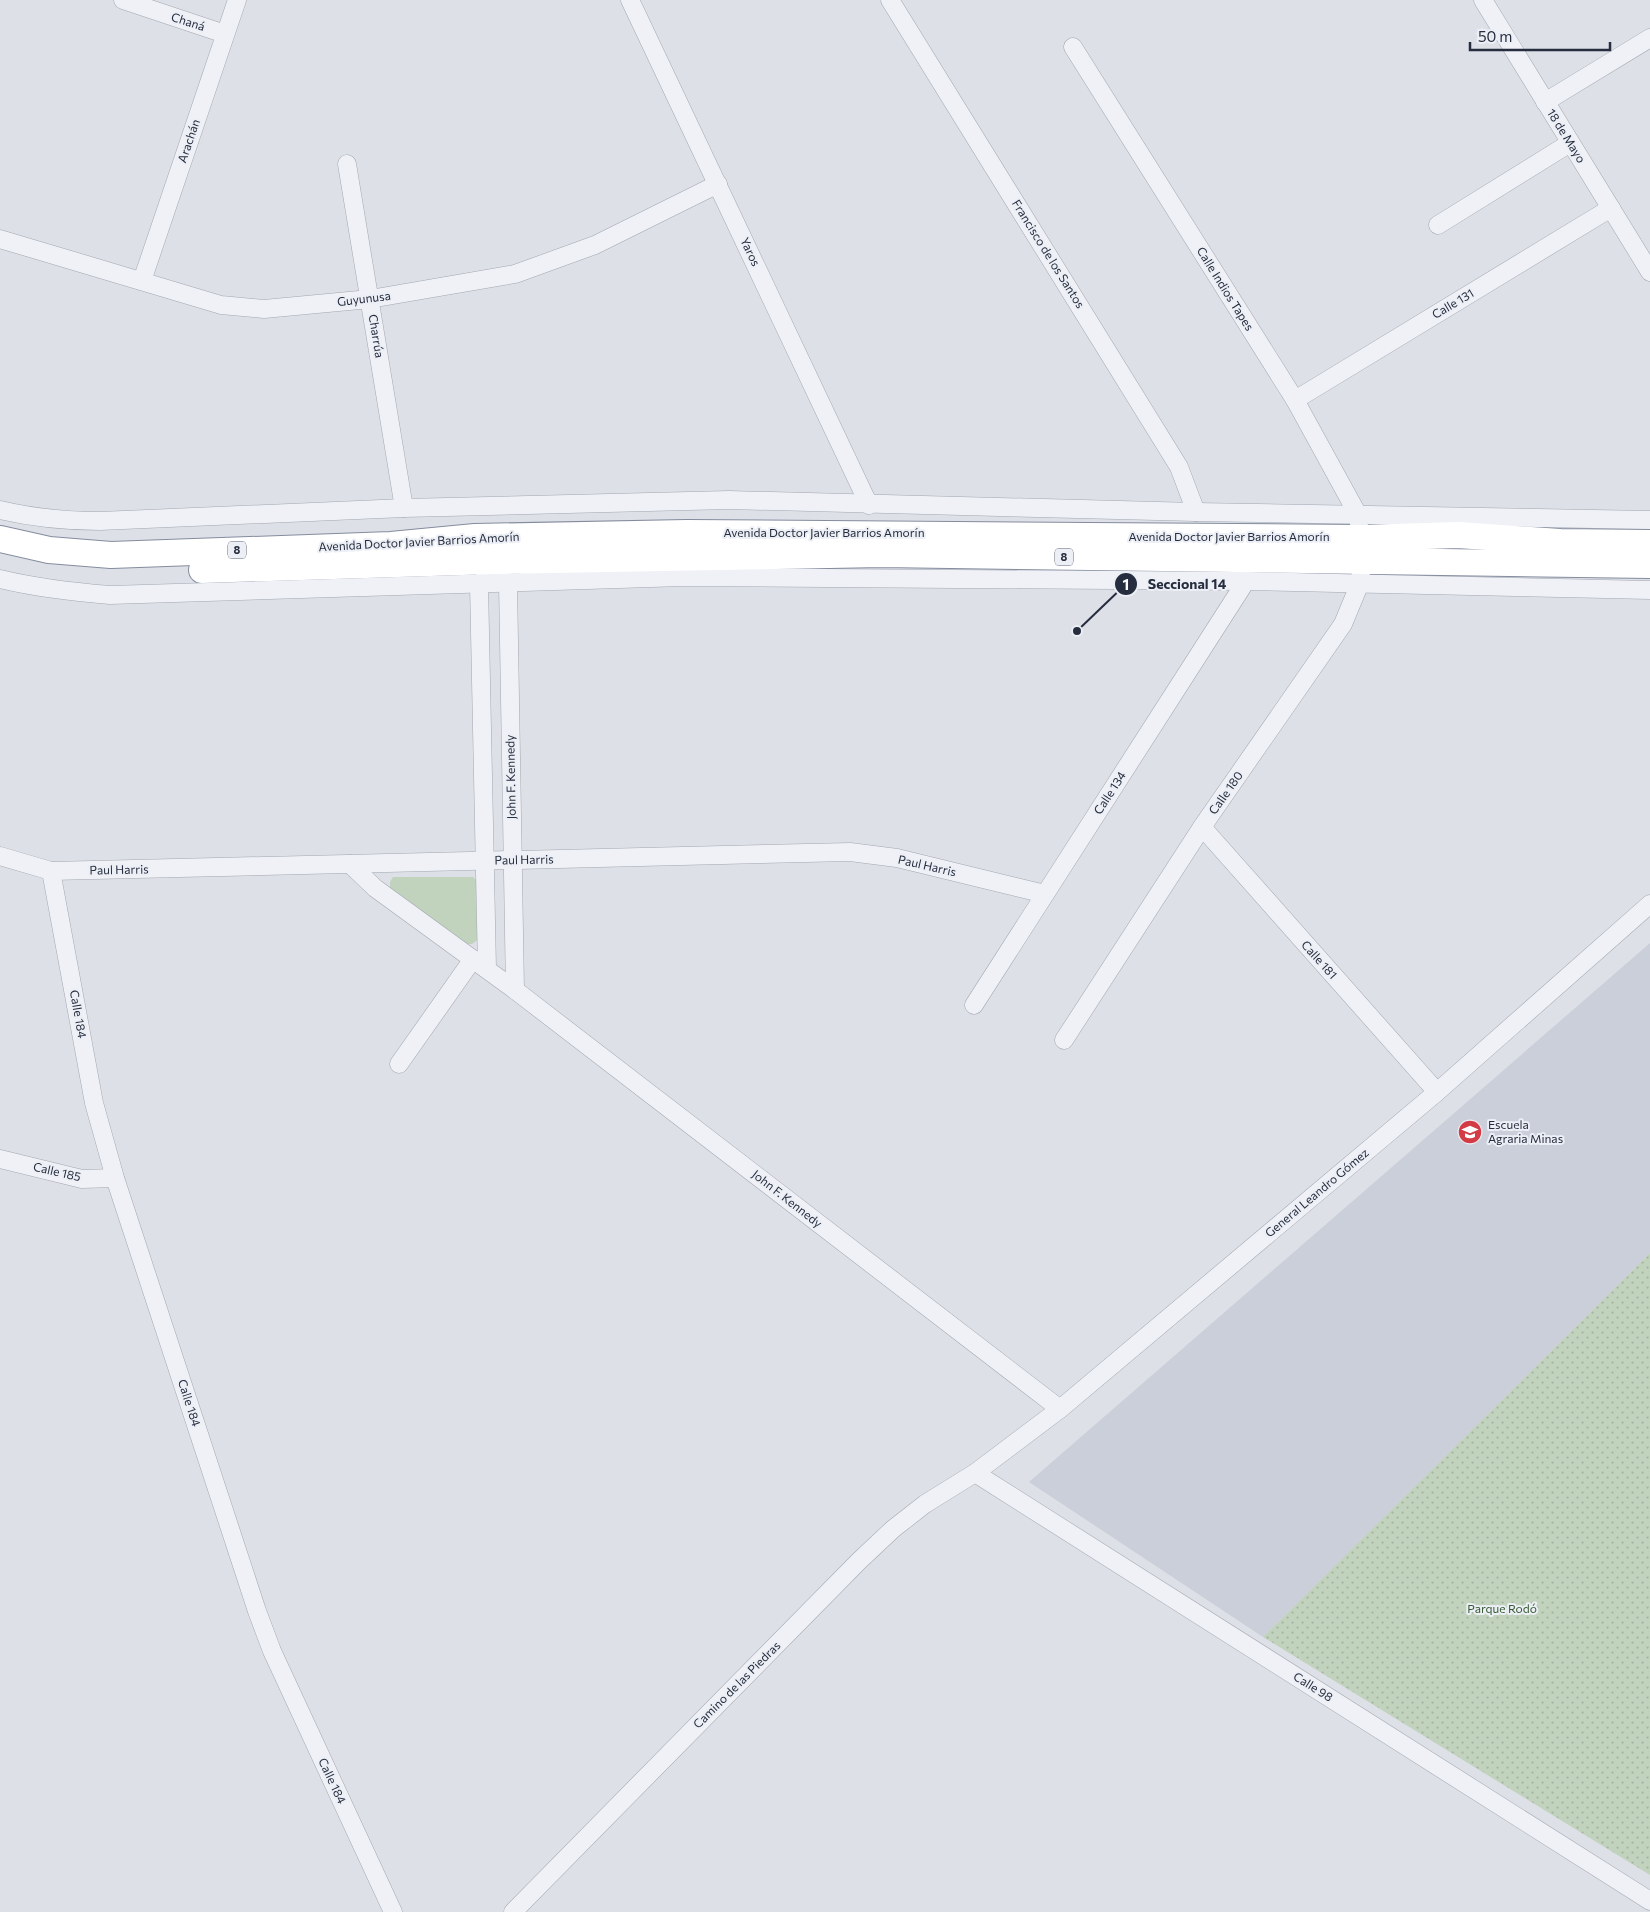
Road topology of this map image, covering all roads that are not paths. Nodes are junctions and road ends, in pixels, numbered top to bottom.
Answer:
1 (123, 0) edge
2 (237, 0) edge
3 (630, 0) edge
4 (890, 0) edge
5 (1483, 0) edge
6 (225, 34) junction
7 (1650, 38) edge
8 (1073, 47) dead end
9 (1545, 102) junction
10 (1570, 143) junction
11 (348, 164) dead end
12 (718, 184) junction
13 (1611, 208) junction
14 (1438, 225) dead end
15 (0, 239) edge
16 (1650, 272) edge
17 (142, 282) junction
18 (370, 299) junction
19 (1295, 400) junction
20 (869, 505) junction
21 (404, 508) junction
22 (0, 510) edge
23 (1196, 512) junction
24 (1650, 520) edge
25 (0, 539) edge
26 (1650, 543) edge
27 (1360, 549) junction
28 (494, 556) junction
29 (0, 558) edge
30 (1650, 565) edge
31 (0, 578) edge
32 (1246, 581) junction
33 (508, 583) junction
34 (479, 584) junction
35 (1650, 590) edge
36 (1202, 827) junction
37 (0, 856) edge
38 (513, 860) junction
39 (484, 861) junction
40 (350, 864) junction
41 (51, 871) junction
42 (1045, 894) junction
43 (1650, 904) edge
44 (480, 964) junction
45 (515, 990) junction
46 (974, 1005) dead end
47 (1064, 1040) dead end
48 (400, 1064) dead end
49 (1437, 1092) junction
50 (0, 1159) edge
51 (115, 1178) junction
52 (1060, 1409) junction
53 (975, 1473) junction
54 (1650, 1901) edge
55 (393, 1912) edge
56 (512, 1912) edge

1 - 6 street, Chaná
2 - 6 street, Arachán
3 - 12 street, Yaros
4 - 23 street, Francisco de los Santos
5 - 9 street, 18 de Mayo
6 - 17 street, Arachán
7 - 9 street
8 - 19 street, Calle Indios Tapes
9 - 10 street, 18 de Mayo
10 - 13 street, 18 de Mayo
10 - 14 street
11 - 18 street, Charrúa
12 - 18 street, Guyunusa
12 - 20 street, Yaros
13 - 16 street, 18 de Mayo
13 - 19 street, Calle 131
15 - 17 street, Guyunusa
17 - 18 street, Guyunusa
18 - 21 street, Charrúa
19 - 27 street, Calle Indios Tapes
20 - 21 street, Avenida Doctor Javier Barrios Amorín
20 - 23 street, Avenida Doctor Javier Barrios Amorín
21 - 22 street, Avenida Doctor Javier Barrios Amorín
23 - 27 street, Avenida Doctor Javier Barrios Amorín
24 - 27 street, Avenida Doctor Javier Barrios Amorín
25 - 28 highway, Avenida Doctor Javier Barrios Amorín / 8
26 - 27 highway, Avenida Doctor Javier Barrios Amorín / 8
27 - 28 highway, Avenida Doctor Javier Barrios Amorín / 8
27 - 30 highway, Avenida Doctor Javier Barrios Amorín / 8
27 - 32 street, Avenida Doctor Javier Barrios Amorín
27 - 35 street, Avenida Doctor Javier Barrios Amorín
27 - 36 street, Calle 180
28 - 29 highway, Avenida Doctor Javier Barrios Amorín / 8
28 - 33 street
28 - 34 street
31 - 34 street, Avenida Doctor Javier Barrios Amorín
32 - 33 street, Avenida Doctor Javier Barrios Amorín
32 - 42 street, Calle 134
33 - 34 street, Avenida Doctor Javier Barrios Amorín
33 - 38 street, John F. Kennedy
34 - 39 street
36 - 47 street, Calle 180
36 - 49 street, Calle 181
37 - 41 street, Paul Harris
38 - 39 street, Paul Harris
38 - 42 street, Paul Harris
38 - 45 street, John F. Kennedy
39 - 40 street, Paul Harris
39 - 44 street
40 - 41 street, Paul Harris
40 - 44 street, John F. Kennedy
41 - 51 street, Calle 184
42 - 46 street, Calle 134
43 - 49 street, General Leandro Gómez
44 - 45 street, John F. Kennedy
44 - 48 street
45 - 52 street, John F. Kennedy
49 - 52 street, General Leandro Gómez
50 - 51 street, Calle 185
51 - 55 street, Calle 184
52 - 53 street, General Leandro Gómez
53 - 54 street, Calle 98
53 - 56 street, Camino de las Piedras

